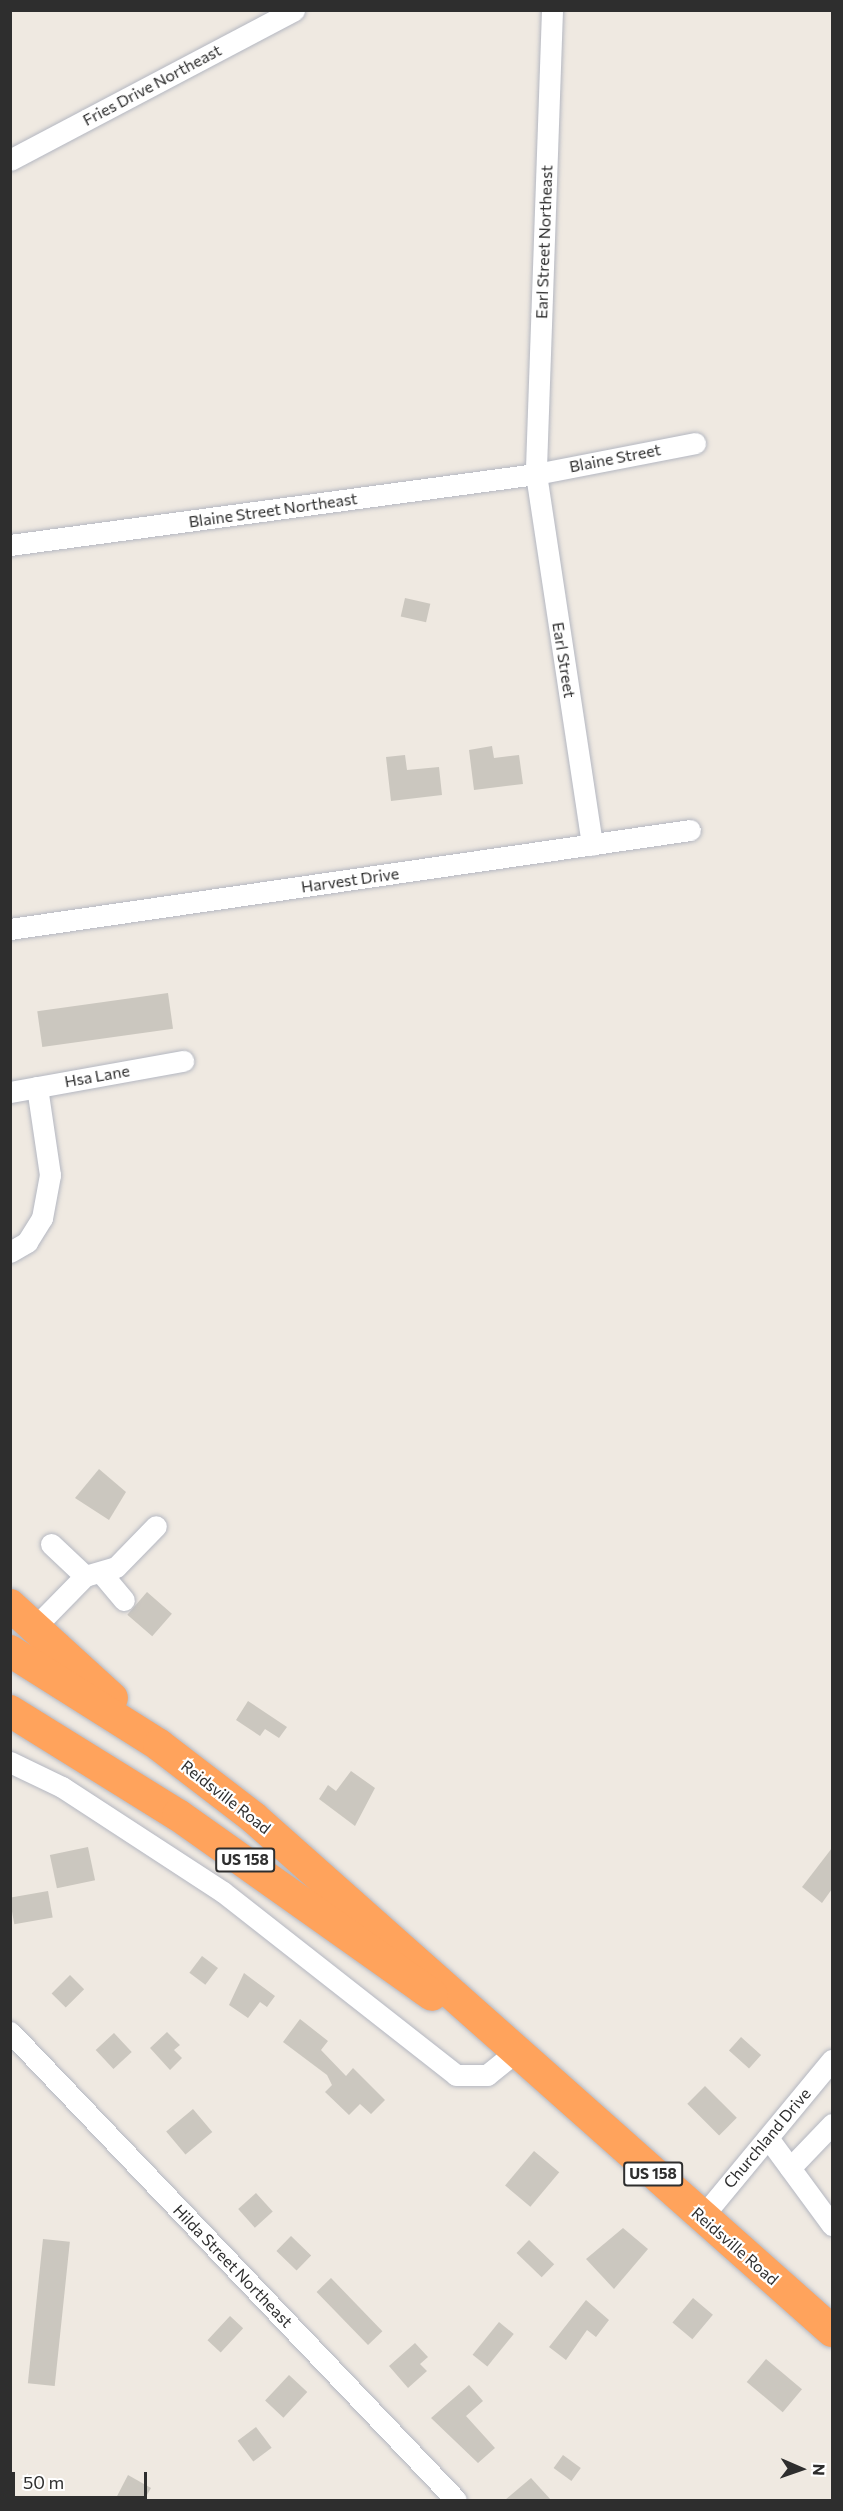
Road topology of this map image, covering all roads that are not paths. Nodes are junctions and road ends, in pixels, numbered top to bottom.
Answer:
1 (294, 10) edge
2 (552, 10) edge
3 (10, 160) edge
4 (695, 443) dead end
5 (536, 474) junction
6 (10, 545) edge
7 (690, 830) dead end
8 (592, 845) junction
9 (10, 929) edge
10 (183, 1061) dead end
11 (37, 1087) junction
12 (10, 1092) edge
13 (10, 1252) edge
14 (156, 1526) dead end
15 (51, 1544) dead end
16 (94, 1575) junction
17 (124, 1600) dead end
18 (10, 1605) edge
19 (35, 1627) junction
20 (10, 1651) edge
21 (10, 1711) edge
22 (159, 1745) junction
23 (10, 1762) edge
24 (474, 2018) junction
25 (10, 2032) edge
26 (514, 2053) junction
27 (832, 2060) edge
28 (832, 2124) edge
29 (768, 2138) junction
30 (790, 2168) junction
31 (702, 2217) junction
32 (832, 2225) edge
33 (832, 2331) edge
34 (456, 2500) edge

1 - 3 street, Fries Drive Northeast
2 - 5 street, Earl Street Northeast
4 - 5 street, Blaine Street
5 - 6 street, Blaine Street Northeast
5 - 8 street, Earl Street
7 - 8 street, Harvest Drive
8 - 9 street, Harvest Drive
10 - 11 street, Hsa Lane
11 - 12 street, Hsa Lane
11 - 13 street
14 - 16 street
15 - 16 street
16 - 17 street
16 - 19 street
18 - 19 highway
19 - 22 highway
20 - 22 highway, Reidsville Road / US 158
21 - 24 highway, Reidsville Road / US 158
22 - 24 highway, Reidsville Road / US 158
23 - 26 street
24 - 26 highway, Reidsville Road / US 158
25 - 34 street, Hilda Street Northeast
26 - 31 highway, Reidsville Road / US 158
27 - 29 street, Churchland Drive
28 - 30 street
29 - 30 street
29 - 31 street, Churchland Drive
30 - 32 street
31 - 33 highway, Reidsville Road / US 158

